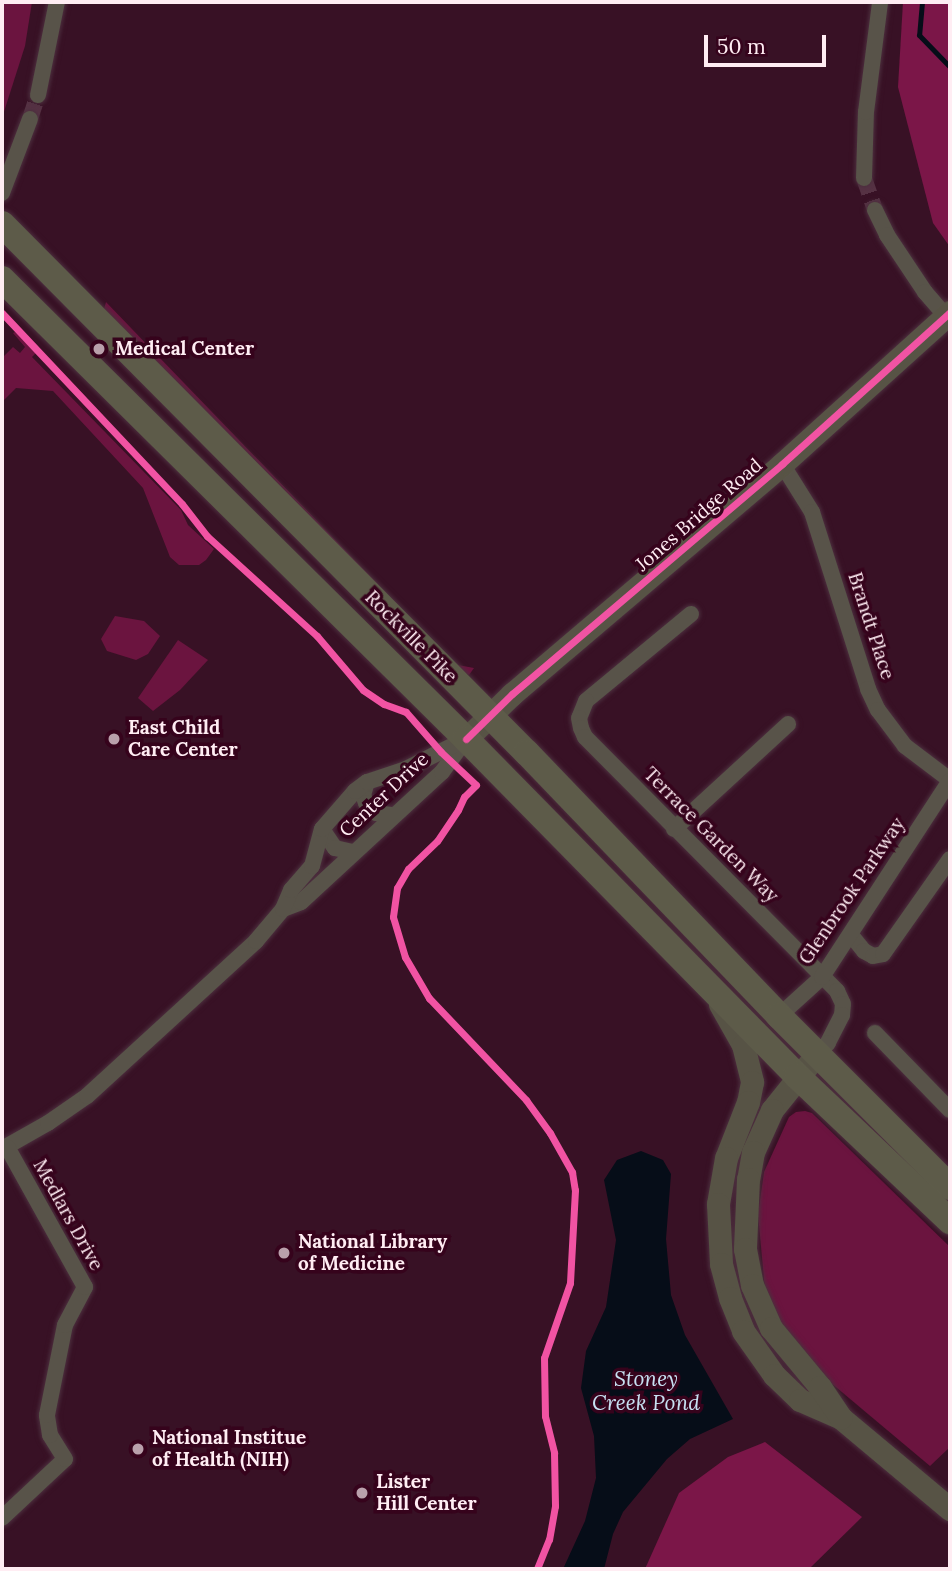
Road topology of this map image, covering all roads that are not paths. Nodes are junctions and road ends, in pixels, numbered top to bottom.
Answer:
1 (57, 2) edge
2 (880, 2) edge
3 (38, 94) tunnel mouth
4 (30, 119) tunnel mouth
5 (864, 178) tunnel mouth
6 (2, 193) edge
7 (875, 210) tunnel mouth
8 (2, 224) edge
9 (2, 279) edge
10 (949, 316) edge
11 (782, 464) junction
12 (691, 614) dead end
13 (490, 717) junction
14 (788, 724) dead end
15 (466, 739) junction
16 (950, 780) edge
17 (367, 782) junction
18 (393, 815) junction
19 (322, 829) junction
20 (674, 829) junction
21 (352, 852) junction
22 (950, 859) edge
23 (282, 909) junction
24 (851, 935) junction
25 (822, 977) junction
26 (710, 986) junction
27 (779, 1016) junction
28 (875, 1033) dead end
29 (817, 1054) junction
30 (797, 1076) junction
31 (950, 1110) edge
32 (4, 1148) edge
33 (950, 1187) edge
34 (950, 1222) edge
35 (841, 1418) junction
36 (950, 1509) edge
37 (2, 1518) edge

1 - 3 street
2 - 5 street
4 - 6 street
7 - 10 street
8 - 13 main road, Rockville Pike
9 - 15 main road, Rockville Pike
10 - 11 street, Jones Bridge Road
11 - 13 street, Jones Bridge Road
11 - 16 street, Brandt Place
12 - 20 street, Terrace Garden Way
13 - 15 street, Jones Bridge Road
13 - 27 main road, Rockville Pike
14 - 20 street
15 - 17 street, Center Drive
15 - 18 street, Center Drive
15 - 26 main road, Rockville Pike
16 - 24 street, Glenbrook Parkway
17 - 18 street
17 - 19 street, Center Drive
18 - 21 street, Center Drive
19 - 21 street
19 - 23 street, Center Drive
20 - 25 street, Terrace Garden Way
21 - 23 street, Center Drive
22 - 24 street
23 - 32 street, Center Drive
24 - 25 street, Glenbrook Parkway
25 - 27 street, Glenbrook Parkway
25 - 29 street, Terrace Garden Way
26 - 30 main road, Rockville Pike
26 - 35 street
27 - 29 main road, Rockville Pike
28 - 31 street
29 - 30 street
29 - 33 main road, Rockville Pike
30 - 34 main road, Rockville Pike
30 - 35 street
32 - 37 street, Medlars Drive
35 - 36 street

